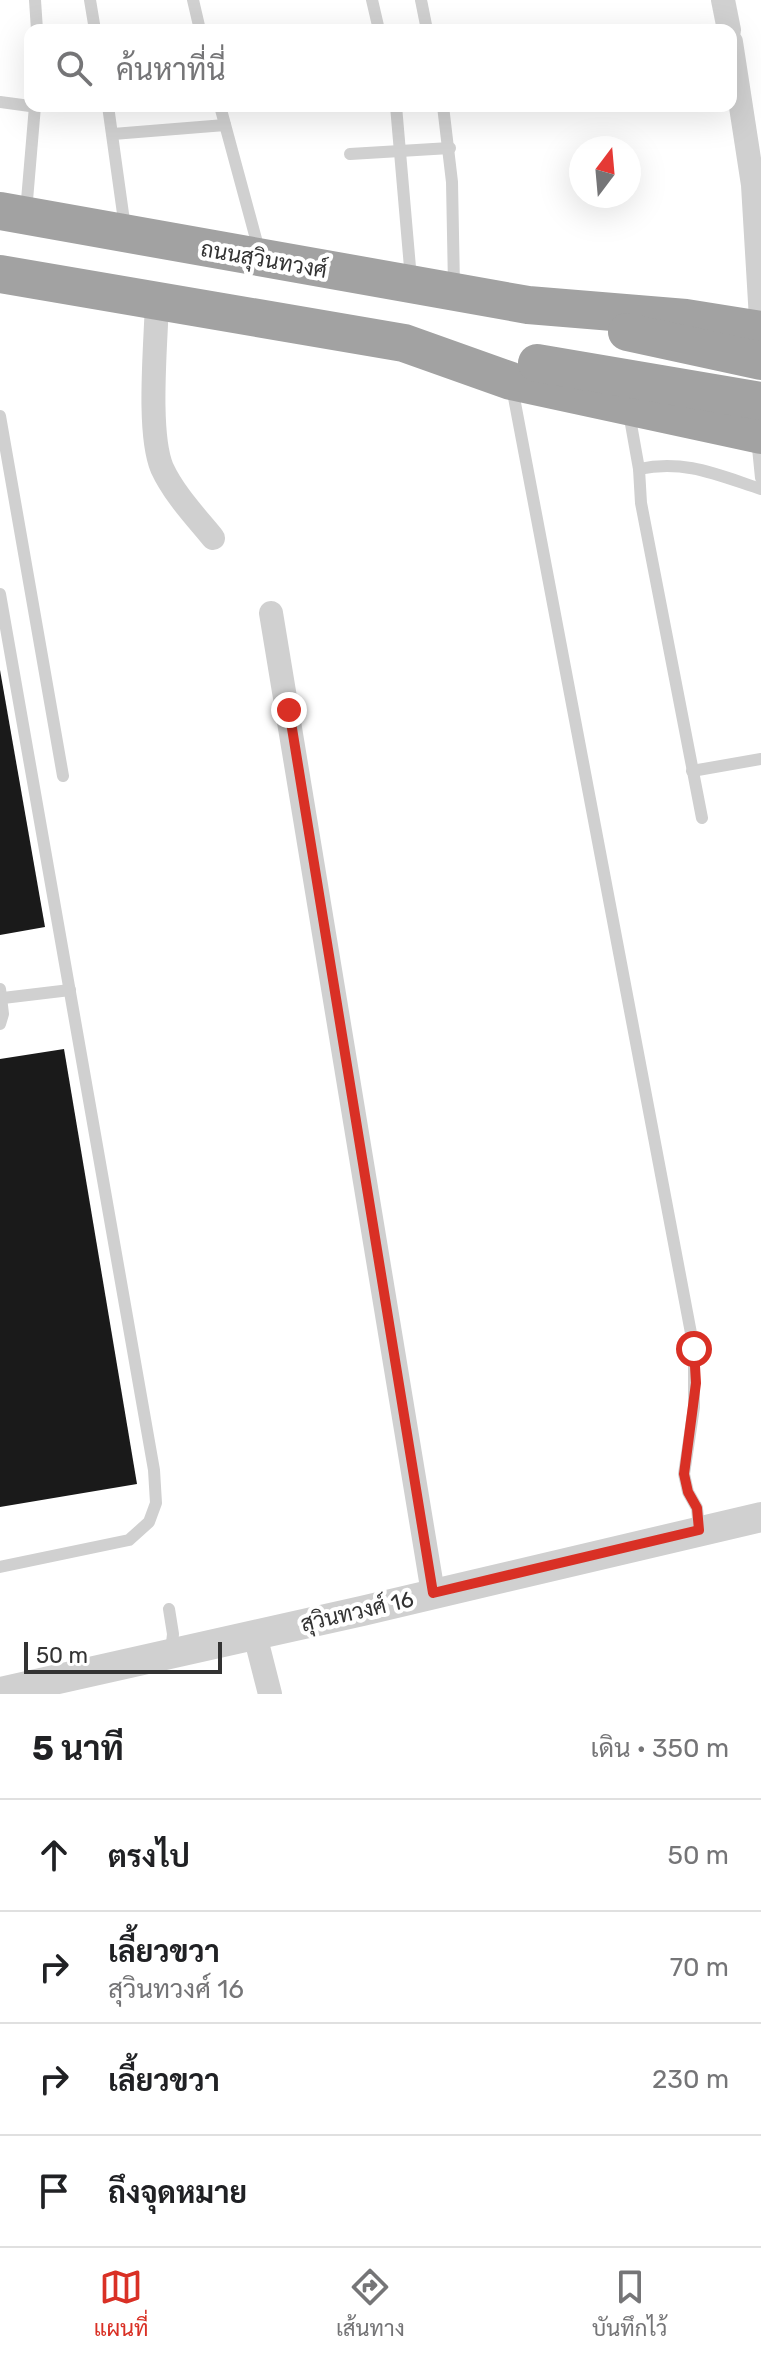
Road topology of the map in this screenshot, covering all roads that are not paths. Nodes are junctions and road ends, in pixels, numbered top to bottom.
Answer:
1 (35, 0) edge
2 (90, 0) edge
3 (193, 0) edge
4 (372, 0) edge
5 (421, 0) edge
6 (723, 0) edge
7 (37, 24) edge
8 (94, 24) edge
9 (199, 24) edge
10 (378, 24) edge
11 (426, 24) edge
12 (728, 24) edge
13 (737, 81) edge
14 (0, 102) edge
15 (24, 105) edge
16 (32, 112) edge
17 (109, 112) edge
18 (222, 112) edge
19 (397, 112) edge
20 (444, 112) edge
21 (225, 125) junction
22 (113, 134) junction
23 (450, 148) junction
24 (402, 149) junction
25 (350, 154) dead end
26 (13, 213) edge
27 (126, 235) junction
28 (261, 258) junction
29 (0, 274) edge
30 (411, 286) junction
31 (454, 293) junction
32 (157, 301) junction
33 (761, 319) edge
34 (404, 343) junction
35 (755, 349) edge
36 (511, 381) junction
37 (627, 406) junction
38 (0, 416) edge
39 (754, 417) edge
40 (639, 469) junction
41 (761, 478) edge
42 (761, 489) edge
43 (213, 538) dead end
44 (0, 594) edge
45 (271, 613) dead end
46 (761, 759) edge
47 (692, 771) junction
48 (63, 776) dead end
49 (702, 818) dead end
50 (70, 990) junction
51 (2, 994) edge
52 (0, 1024) edge
53 (761, 1517) edge
54 (699, 1530) junction
55 (0, 1567) edge
56 (433, 1593) junction
57 (169, 1609) dead end
58 (255, 1635) junction
59 (170, 1654) junction
60 (13, 1691) edge
61 (270, 1694) edge

1 - 7 lane
2 - 8 lane
3 - 9 lane
4 - 10 lane
5 - 11 lane
6 - 12 street
13 - 33 street
14 - 15 lane
16 - 26 lane
17 - 22 lane
18 - 21 lane
19 - 24 lane
20 - 23 lane
21 - 22 lane
21 - 28 lane
22 - 27 lane
23 - 24 lane
23 - 31 lane
24 - 25 lane
24 - 30 lane
26 - 27 highway, ถนนสุวินทวงศ์
27 - 28 highway, ถนนสุวินทวงศ์
28 - 30 highway, ถนนสุวินทวงศ์
29 - 32 highway
30 - 31 highway, ถนนสุวินทวงศ์
31 - 35 highway, ถนนสุวินทวงศ์
32 - 34 highway
32 - 43 street
34 - 36 highway
34 - 39 highway
36 - 37 highway
36 - 54 lane
37 - 39 highway
37 - 40 lane
38 - 48 lane
39 - 41 lane
40 - 42 lane
40 - 47 lane
44 - 50 lane
45 - 56 street
46 - 47 lane
47 - 49 lane
50 - 51 lane
50 - 55 lane
51 - 52 lane
53 - 54 street, สุวินทวงศ์ 16
54 - 56 street, สุวินทวงศ์ 16
56 - 58 street, สุวินทวงศ์ 16
57 - 59 lane
58 - 59 street, สุวินทวงศ์ 16
58 - 61 street
59 - 60 street, สุวินทวงศ์ 16

